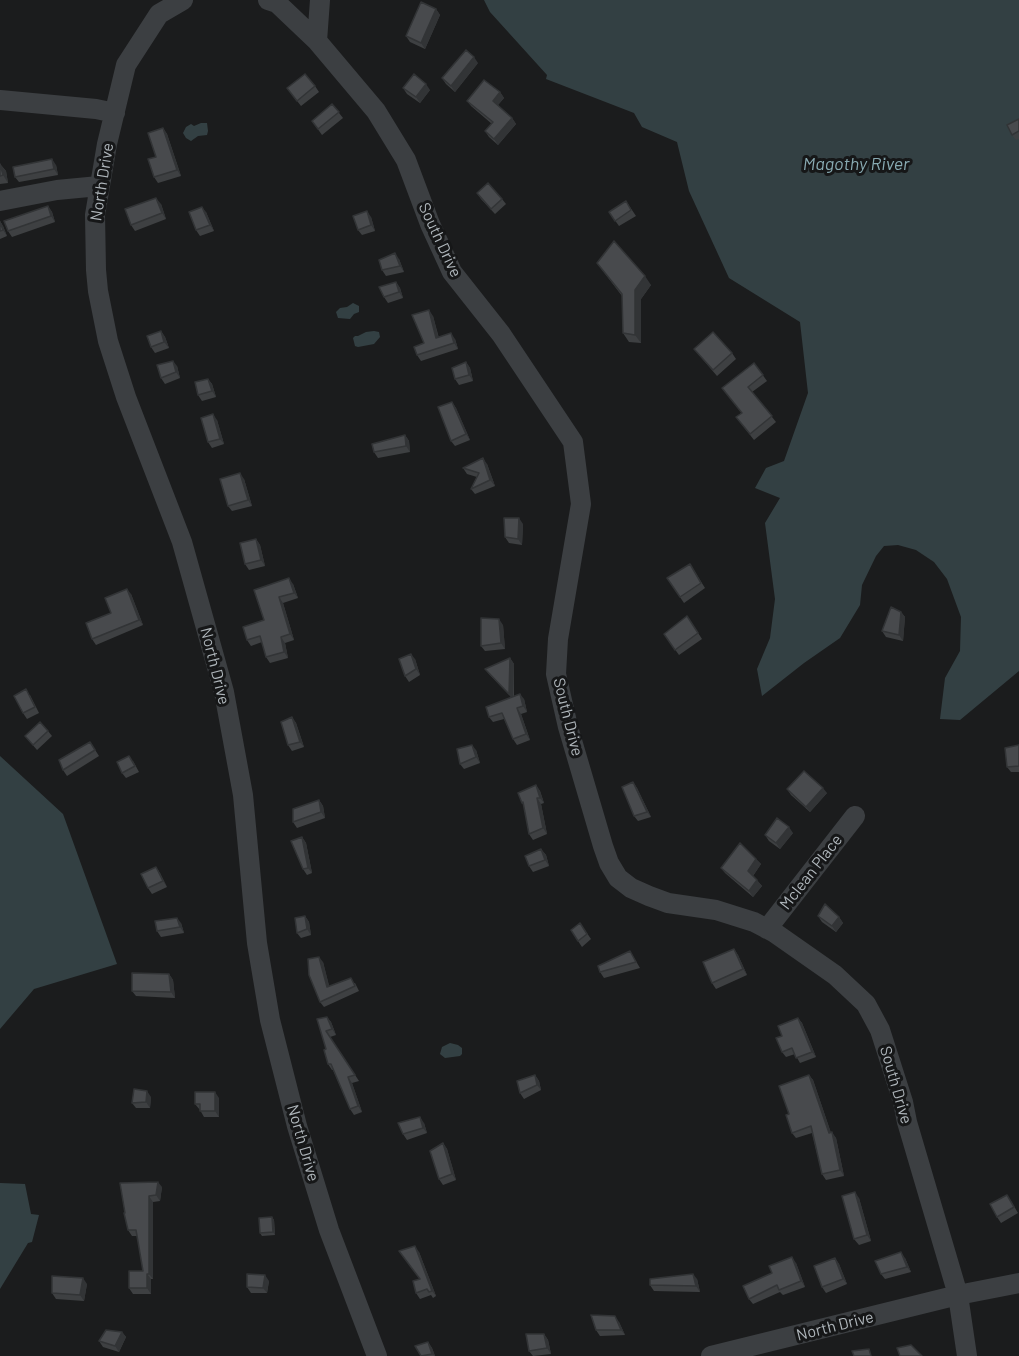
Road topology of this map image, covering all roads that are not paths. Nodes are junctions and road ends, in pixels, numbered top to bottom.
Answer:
1 (183, 0) edge
2 (268, 0) edge
3 (320, 0) edge
4 (317, 41) junction
5 (0, 100) edge
6 (115, 113) junction
7 (99, 186) junction
8 (0, 201) edge
9 (855, 816) dead end
10 (767, 929) junction
11 (1019, 1282) edge
12 (958, 1295) junction
13 (377, 1356) edge
14 (711, 1356) edge
15 (967, 1356) edge

1 - 6 street, North Drive
2 - 4 street
3 - 4 street
4 - 10 street, South Drive
5 - 6 street
6 - 7 street, North Drive
7 - 8 street
7 - 13 street, North Drive
9 - 10 street, Mclean Place
10 - 12 street, South Drive
11 - 12 street, North Drive
12 - 14 street, North Drive
12 - 15 street, South Drive

